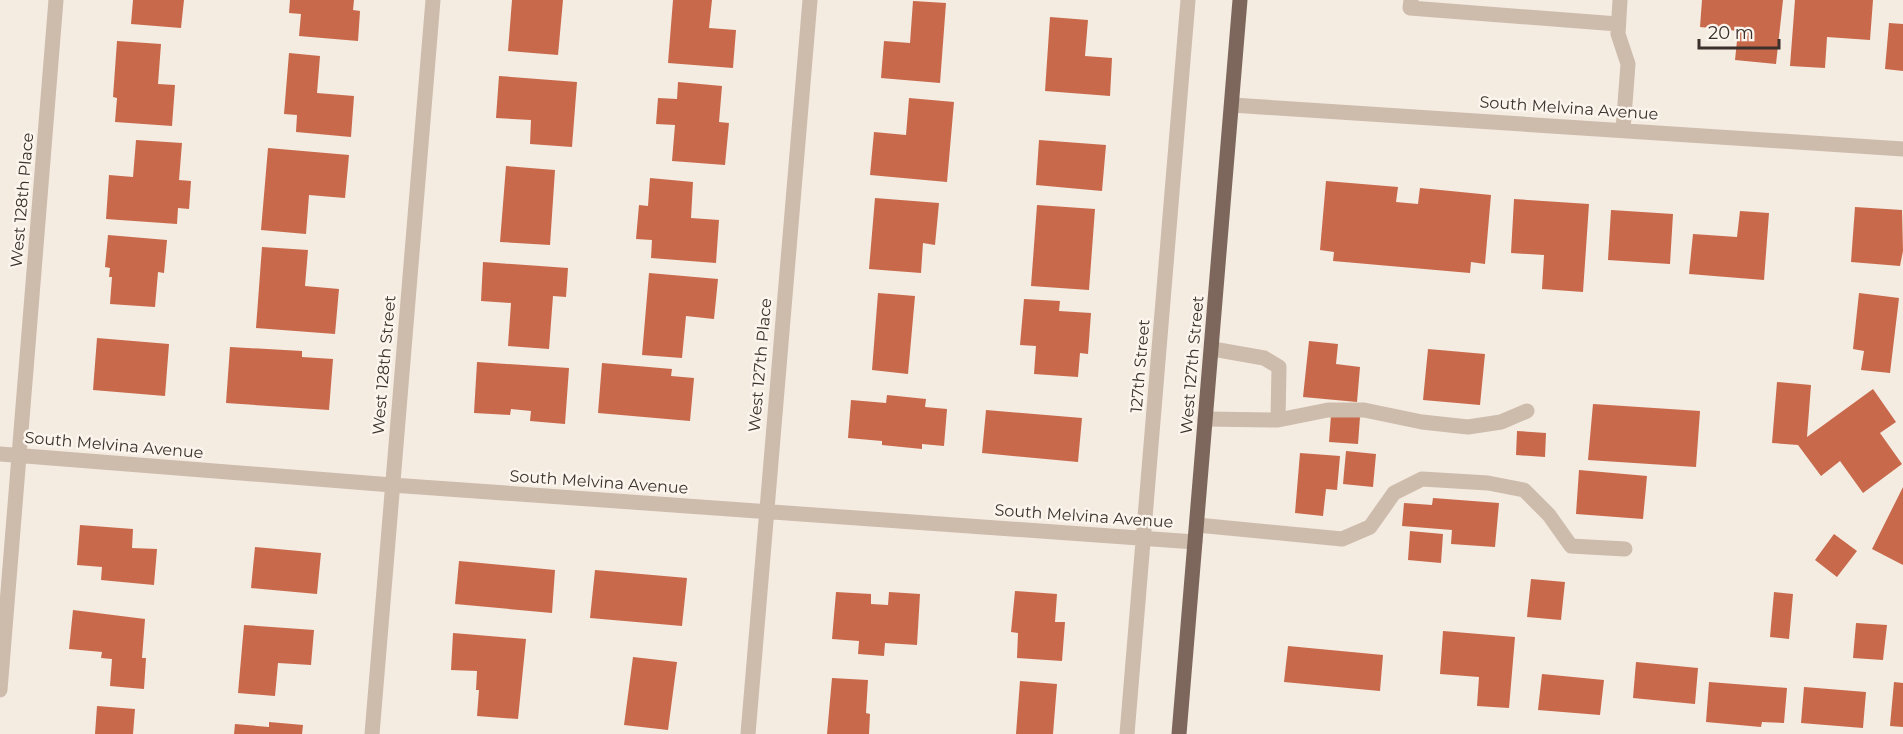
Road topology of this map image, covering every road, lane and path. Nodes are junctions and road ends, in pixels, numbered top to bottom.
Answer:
1 (56, 0) edge
2 (433, 0) edge
3 (810, 0) edge
4 (1188, 0) edge
5 (1240, 0) edge
6 (1411, 0) edge
7 (1620, 0) edge
8 (1618, 24) junction
9 (1232, 105) junction
10 (1623, 129) junction
11 (1903, 149) edge
12 (1213, 350) junction
13 (1527, 411) dead end
14 (1205, 419) junction
15 (1278, 420) junction
16 (0, 454) edge
17 (19, 455) junction
18 (392, 485) junction
19 (765, 512) junction
20 (1197, 525) junction
21 (1143, 538) junction
22 (1196, 542) junction
23 (1625, 549) dead end
24 (0, 690) edge
25 (372, 734) edge
26 (748, 734) edge
27 (1127, 734) edge
28 (1179, 734) edge

1 - 17 street, West 128th Place
2 - 18 street, West 128th Street
3 - 19 street, West 127th Place
4 - 21 street, 127th Street
5 - 9 main road, West 127th Street
6 - 8 street
7 - 8 street
8 - 10 street
9 - 10 street, South Melvina Avenue
9 - 12 main road, West 127th Street
10 - 11 street, South Melvina Avenue
12 - 14 main road, West 127th Street
12 - 15 street
13 - 15 street
14 - 15 street
14 - 20 main road, West 127th Street
16 - 17 street, South Melvina Avenue
17 - 18 street, South Melvina Avenue
17 - 24 street, West 128th Place
18 - 19 street, South Melvina Avenue
18 - 25 street, West 128th Street
19 - 21 street, South Melvina Avenue
19 - 26 street, West 127th Place
20 - 22 main road, West 127th Street
20 - 23 street
21 - 22 street, South Melvina Avenue
21 - 27 street, 127th Street
22 - 28 main road, West 127th Street

